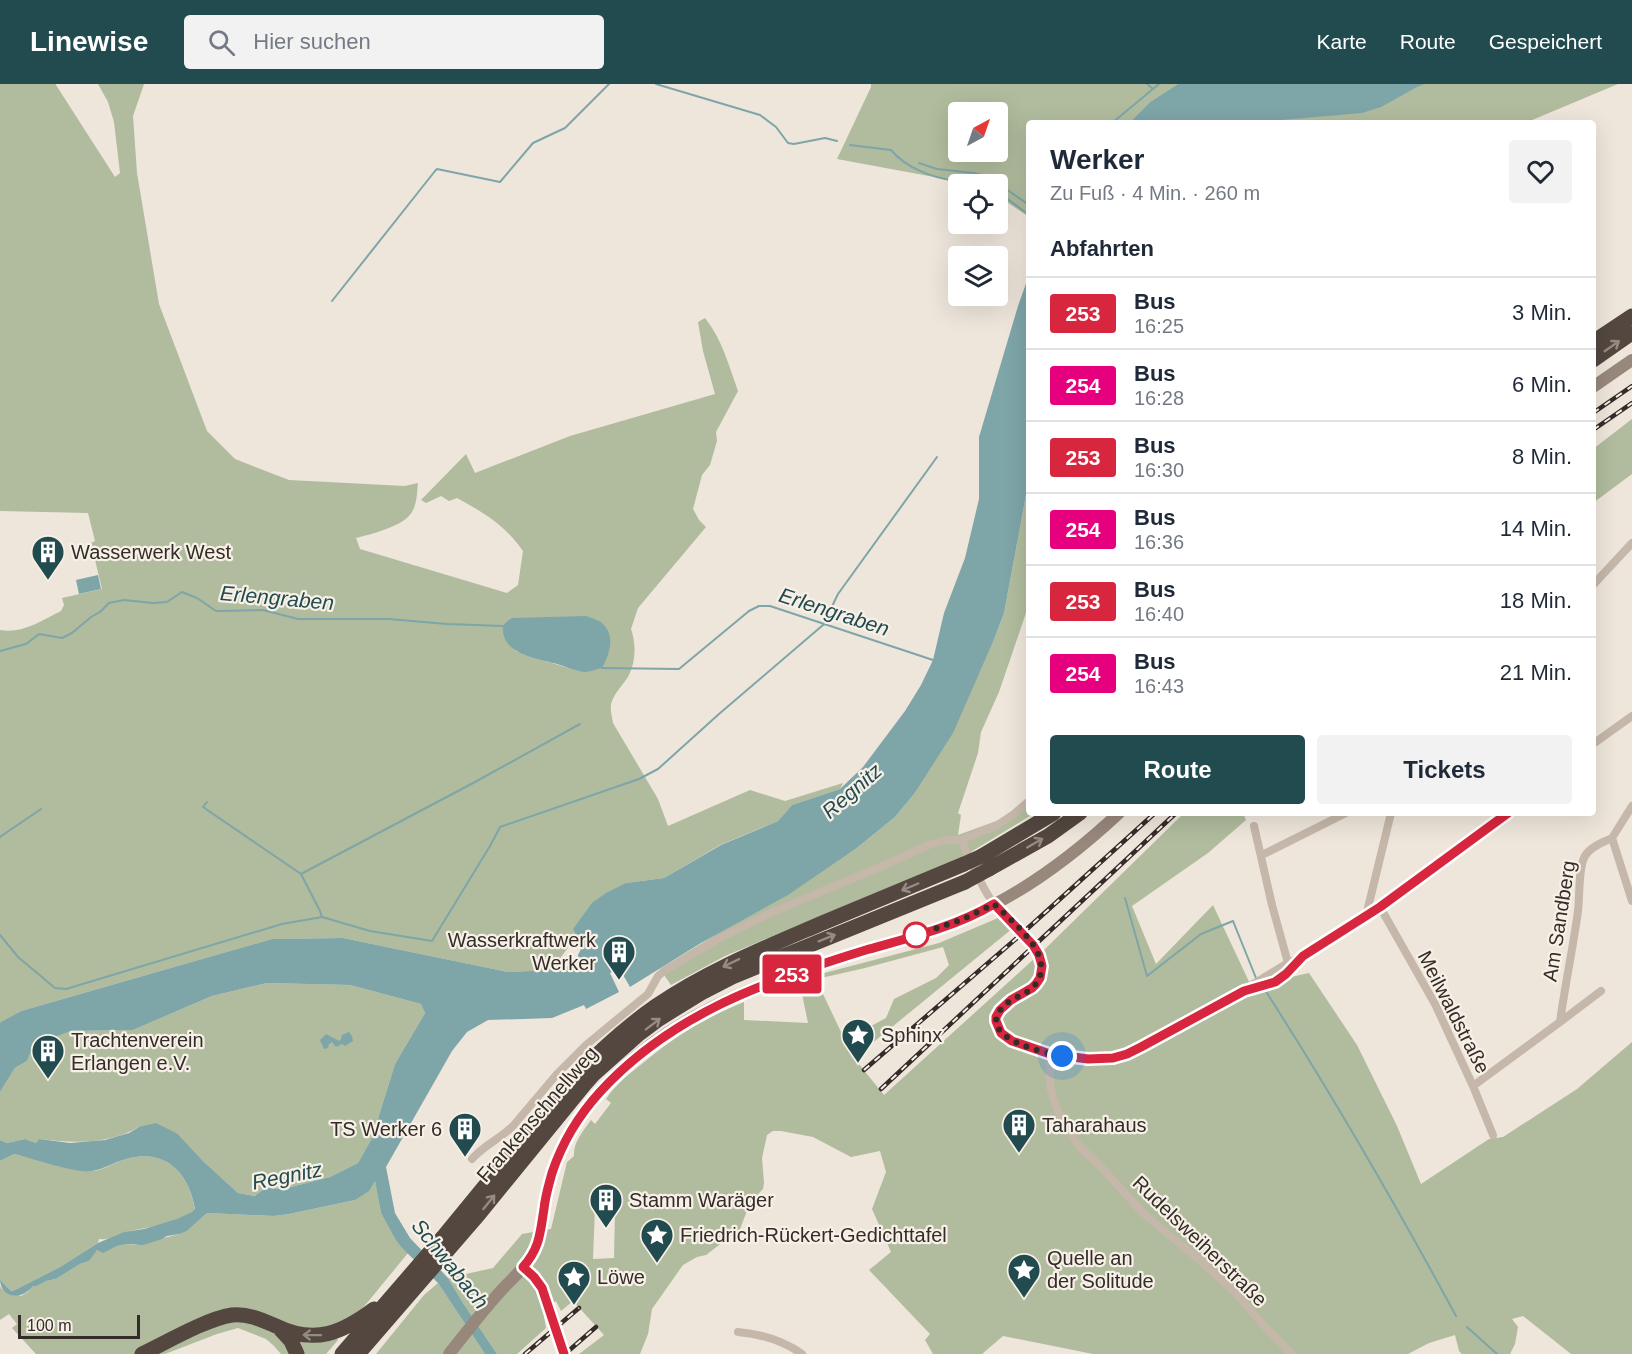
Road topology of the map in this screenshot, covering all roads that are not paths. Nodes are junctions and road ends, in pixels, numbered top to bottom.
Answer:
1 (1632, 316) edge
2 (1632, 333) edge
3 (1596, 340) edge
4 (1596, 358) edge
5 (1632, 360) edge
6 (1596, 385) edge
7 (1632, 543) edge
8 (1596, 582) edge
9 (1632, 716) edge
10 (1596, 742) edge
11 (1026, 804) edge
12 (1632, 806) edge
13 (1050, 816) edge
14 (1076, 816) edge
15 (1116, 816) edge
16 (1340, 816) edge
17 (1390, 816) edge
18 (1504, 816) edge
19 (1254, 826) dead end
20 (1612, 838) junction
21 (961, 840) junction
22 (1262, 855) junction
23 (985, 863) junction
24 (1632, 901) edge
25 (994, 904) junction
26 (1380, 907) junction
27 (1366, 916) junction
28 (1303, 956) junction
29 (1288, 963) junction
30 (1244, 991) junction
31 (1601, 991) dead end
32 (1560, 1022) junction
33 (1050, 1054) junction
34 (1473, 1086) junction
35 (1494, 1135) dead end
36 (472, 1159) dead end
37 (447, 1242) junction
38 (523, 1267) junction
39 (413, 1282) junction
40 (396, 1292) junction
41 (393, 1314) junction
42 (278, 1327) junction
43 (738, 1332) dead end
44 (449, 1353) edge
45 (142, 1354) edge
46 (297, 1354) edge
47 (342, 1354) edge
48 (358, 1354) edge
49 (372, 1354) edge
50 (564, 1354) edge
51 (802, 1354) edge
52 (1292, 1354) edge

1 - 3 highway
4 -> 2 highway
5 - 6 main road
7 - 8 street
9 - 10 street
11 - 21 street
12 - 20 street, Am Sandberg
13 - 23 highway, Frankenschnellweg
23 -> 14 highway, Frankenschnellweg
15 - 25 main road
16 - 22 street
17 - 27 street
18 - 26 street
19 - 22 street
20 - 24 street
20 - 32 street, Am Sandberg
21 - 25 street
21 - 36 street
22 - 29 street
37 -> 23 highway, Frankenschnellweg, bridge
23 -> 37 highway, Frankenschnellweg, bridge
25 - 33 street
25 - 38 main road
26 - 27 street
26 - 34 street, Meilwaldstraße
27 - 28 street
28 - 29 street
28 - 30 street
29 - 30 street
30 - 33 street
31 - 32 street
32 - 34 street
33 - 52 street, Rudelsweiherstraße
34 - 35 street, Meilwaldstraße
37 - 39 highway, Frankenschnellweg
38 - 44 main road
38 - 50 street, bridge
39 - 40 highway, Frankenschnellweg
39 - 41 highway, Frankenschnellweg
40 -> 42 highway
40 - 47 highway, Frankenschnellweg
41 - 48 highway, Frankenschnellweg
41 - 49 highway
42 - 45 highway
42 - 46 highway
43 - 51 street

